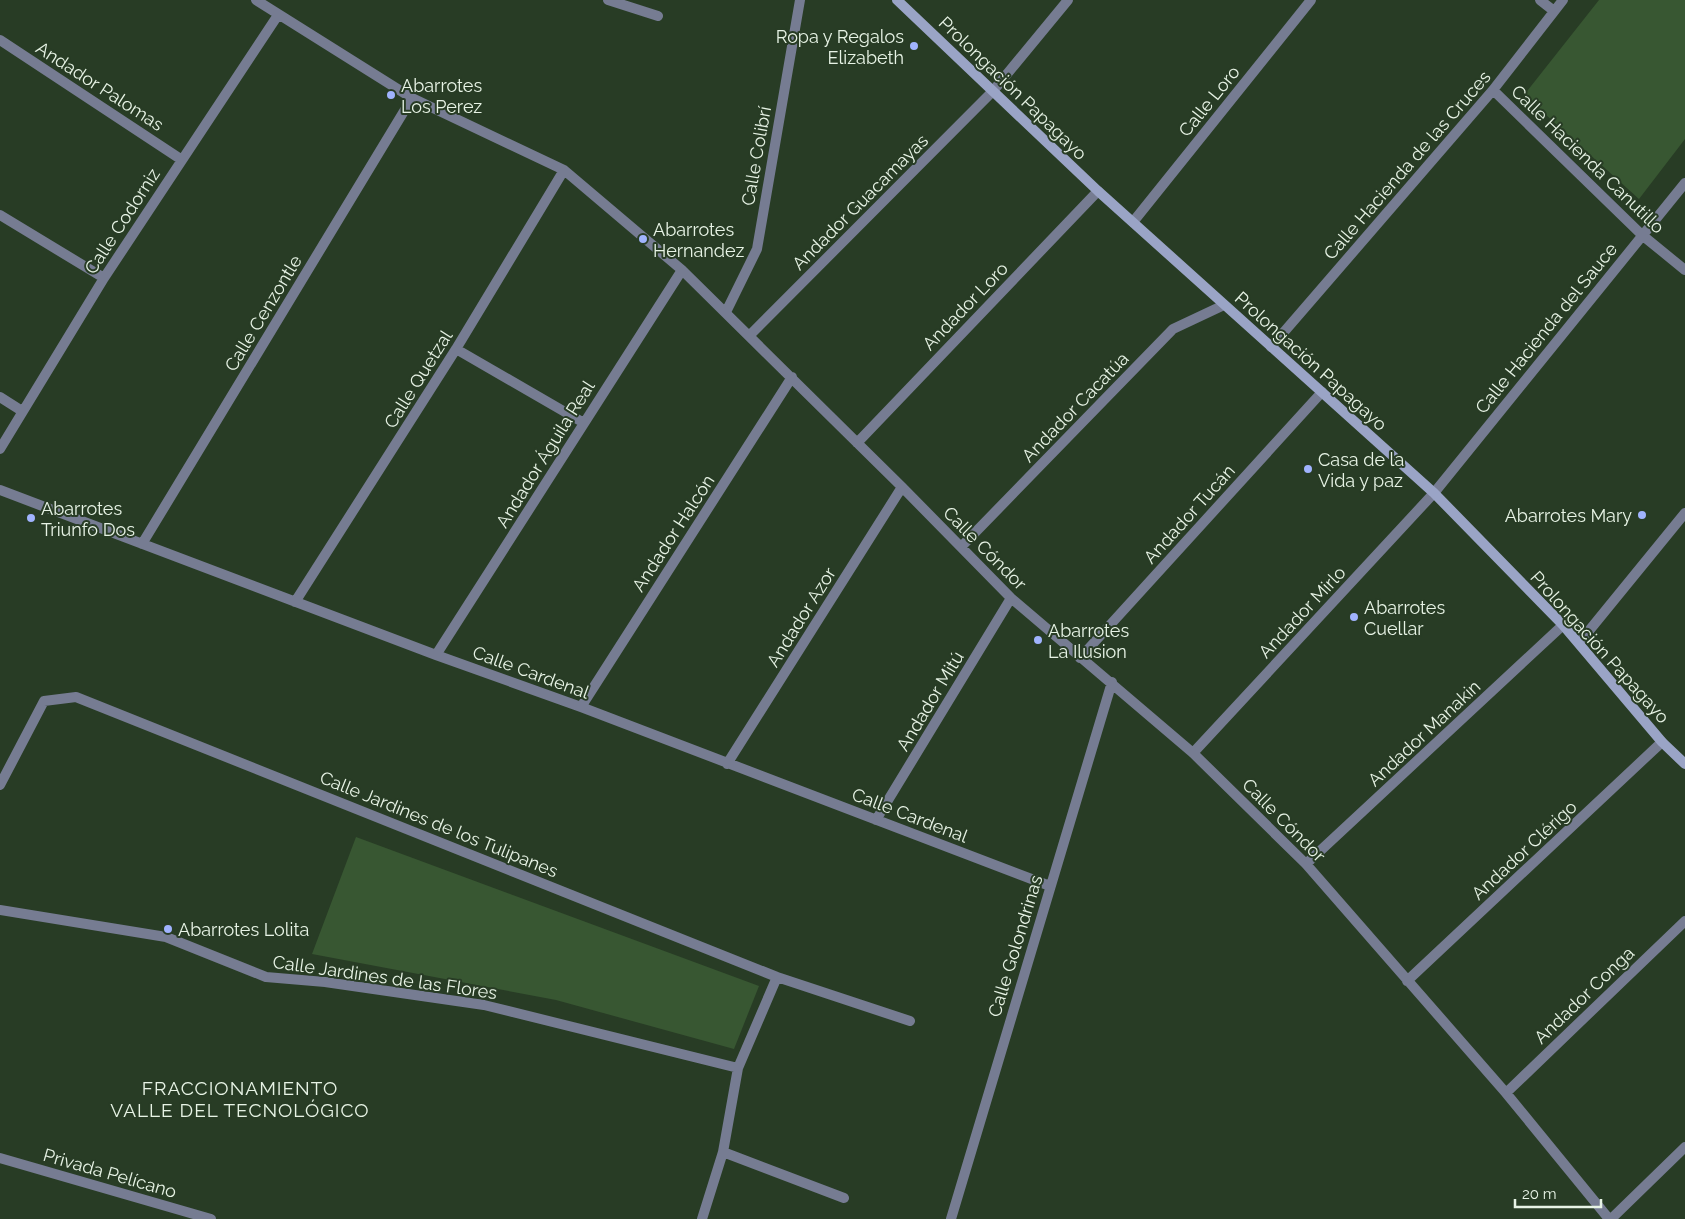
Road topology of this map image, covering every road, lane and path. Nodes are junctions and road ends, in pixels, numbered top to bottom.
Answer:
1 (256, 0) edge
2 (608, 0) edge
3 (800, 0) edge
4 (897, 0) edge
5 (1068, 0) edge
6 (1311, 0) edge
7 (1540, 0) edge
8 (1563, 0) edge
9 (620, 2) edge
10 (270, 4) edge
11 (1554, 11) junction
12 (278, 15) junction
13 (658, 16) dead end
14 (0, 40) edge
15 (1493, 90) junction
16 (993, 91) junction
17 (412, 98) junction
18 (182, 160) junction
19 (564, 170) junction
20 (1685, 183) edge
21 (1098, 191) junction
22 (0, 215) edge
23 (1132, 222) junction
24 (1642, 235) junction
25 (682, 270) junction
26 (1685, 270) edge
27 (104, 278) junction
28 (1224, 305) junction
29 (726, 312) junction
30 (749, 336) junction
31 (1271, 347) junction
32 (456, 349) junction
33 (792, 377) junction
34 (1322, 392) junction
35 (0, 397) edge
36 (22, 411) junction
37 (584, 423) junction
38 (857, 443) junction
39 (0, 449) edge
40 (902, 487) junction
41 (0, 490) edge
42 (1434, 493) junction
43 (1685, 513) edge
44 (142, 544) junction
45 (961, 547) junction
46 (1011, 598) junction
47 (295, 602) junction
48 (1563, 625) junction
49 (1579, 642) junction
50 (436, 655) junction
51 (1080, 658) junction
52 (1112, 682) junction
53 (581, 707) junction
54 (1662, 742) junction
55 (1193, 752) junction
56 (727, 764) junction
57 (1685, 764) edge
58 (0, 785) edge
59 (876, 820) junction
60 (1306, 864) junction
61 (1050, 886) junction
62 (0, 910) edge
63 (1685, 922) edge
64 (777, 977) junction
65 (1407, 981) junction
66 (910, 1021) dead end
67 (738, 1068) junction
68 (1506, 1092) junction
69 (1685, 1147) edge
70 (723, 1152) junction
71 (0, 1158) edge
72 (844, 1198) dead end
73 (211, 1219) edge
74 (702, 1219) edge
75 (951, 1219) edge
76 (1610, 1219) edge

1 - 10 street, Calle Cóndor
2 - 9 street
3 - 29 street, Calle Colibrí
4 - 16 street, Prolongación Papagayo
5 - 16 street, Andador Guacamayas
6 - 23 street, Calle Loro
7 - 11 street
8 - 11 street, Calle Hacienda de las Cruces
9 - 13 street
10 - 12 street, Calle Cóndor
11 - 15 street, Calle Hacienda de las Cruces
12 - 17 street, Calle Cóndor
12 - 18 street, Calle Codorniz
14 - 18 street, Andador Palomas
15 - 24 street, Calle Hacienda Canutillo
15 - 31 street, Calle Hacienda de las Cruces
16 - 21 street, Prolongación Papagayo
16 - 30 street, Andador Guacamayas
17 - 19 street, Calle Cóndor
17 - 44 street, Calle Cenzontle
18 - 27 street, Calle Codorniz
19 - 25 street, Calle Cóndor
19 - 32 street, Calle Quetzal
20 - 24 street, Calle Hacienda del Sauce
21 - 23 street, Prolongación Papagayo
21 - 38 street, Andador Loro
22 - 27 street
23 - 28 street, Prolongación Papagayo
24 - 26 street, Calle Hacienda Canutillo
24 - 42 street, Calle Hacienda del Sauce
25 - 29 street, Calle Cóndor
25 - 37 street, Andador Águila Real
27 - 36 street, Calle Codorniz
28 - 31 street, Prolongación Papagayo
28 - 45 street, Andador Cacatúa
29 - 30 street, Calle Cóndor
30 - 33 street, Calle Cóndor
31 - 34 street, Prolongación Papagayo
32 - 37 street
32 - 47 street, Calle Quetzal
33 - 38 street, Calle Cóndor
33 - 53 street, Andador Halcón
34 - 42 street, Prolongación Papagayo
34 - 51 street, Andador Tucán
35 - 36 street
36 - 39 street, Calle Codorniz
37 - 50 street, Andador Águila Real
38 - 40 street, Calle Cóndor
40 - 45 street, Calle Cóndor
40 - 56 street, Andador Azor
41 - 44 street, Calle Cardenal
42 - 48 street, Prolongación Papagayo
42 - 55 street, Andador Mirlo
43 - 49 street
44 - 47 street, Calle Cardenal
45 - 46 street, Calle Cóndor
46 - 51 street, Calle Cóndor
46 - 59 street, Andador Mitú
47 - 50 street, Calle Cardenal
48 - 49 street, Prolongación Papagayo
48 - 60 street, Andador Manakin
49 - 54 street, Prolongación Papagayo
50 - 53 street, Calle Cardenal
51 - 52 street, Calle Cóndor
52 - 55 street, Calle Cóndor
52 - 61 street, Calle Golondrinas
53 - 56 street, Calle Cardenal
54 - 57 street, Prolongación Papagayo
54 - 65 street, Andador Clérigo
55 - 60 street, Calle Cóndor
56 - 59 street, Calle Cardenal
58 - 64 street, Calle Jardines de los Tulipanes
59 - 61 street, Calle Cardenal
60 - 65 street, Calle Cóndor
61 - 75 street, Calle Golondrinas
62 - 67 street, Calle Jardines de las Flores
63 - 68 street, Andador Conga
64 - 66 street, Calle Jardines de los Tulipanes
64 - 67 street
65 - 68 street, Calle Cóndor
67 - 70 street
68 - 76 street, Calle Cóndor
69 - 76 street
70 - 72 street
70 - 74 street
71 - 73 street, Privada Pelícano

